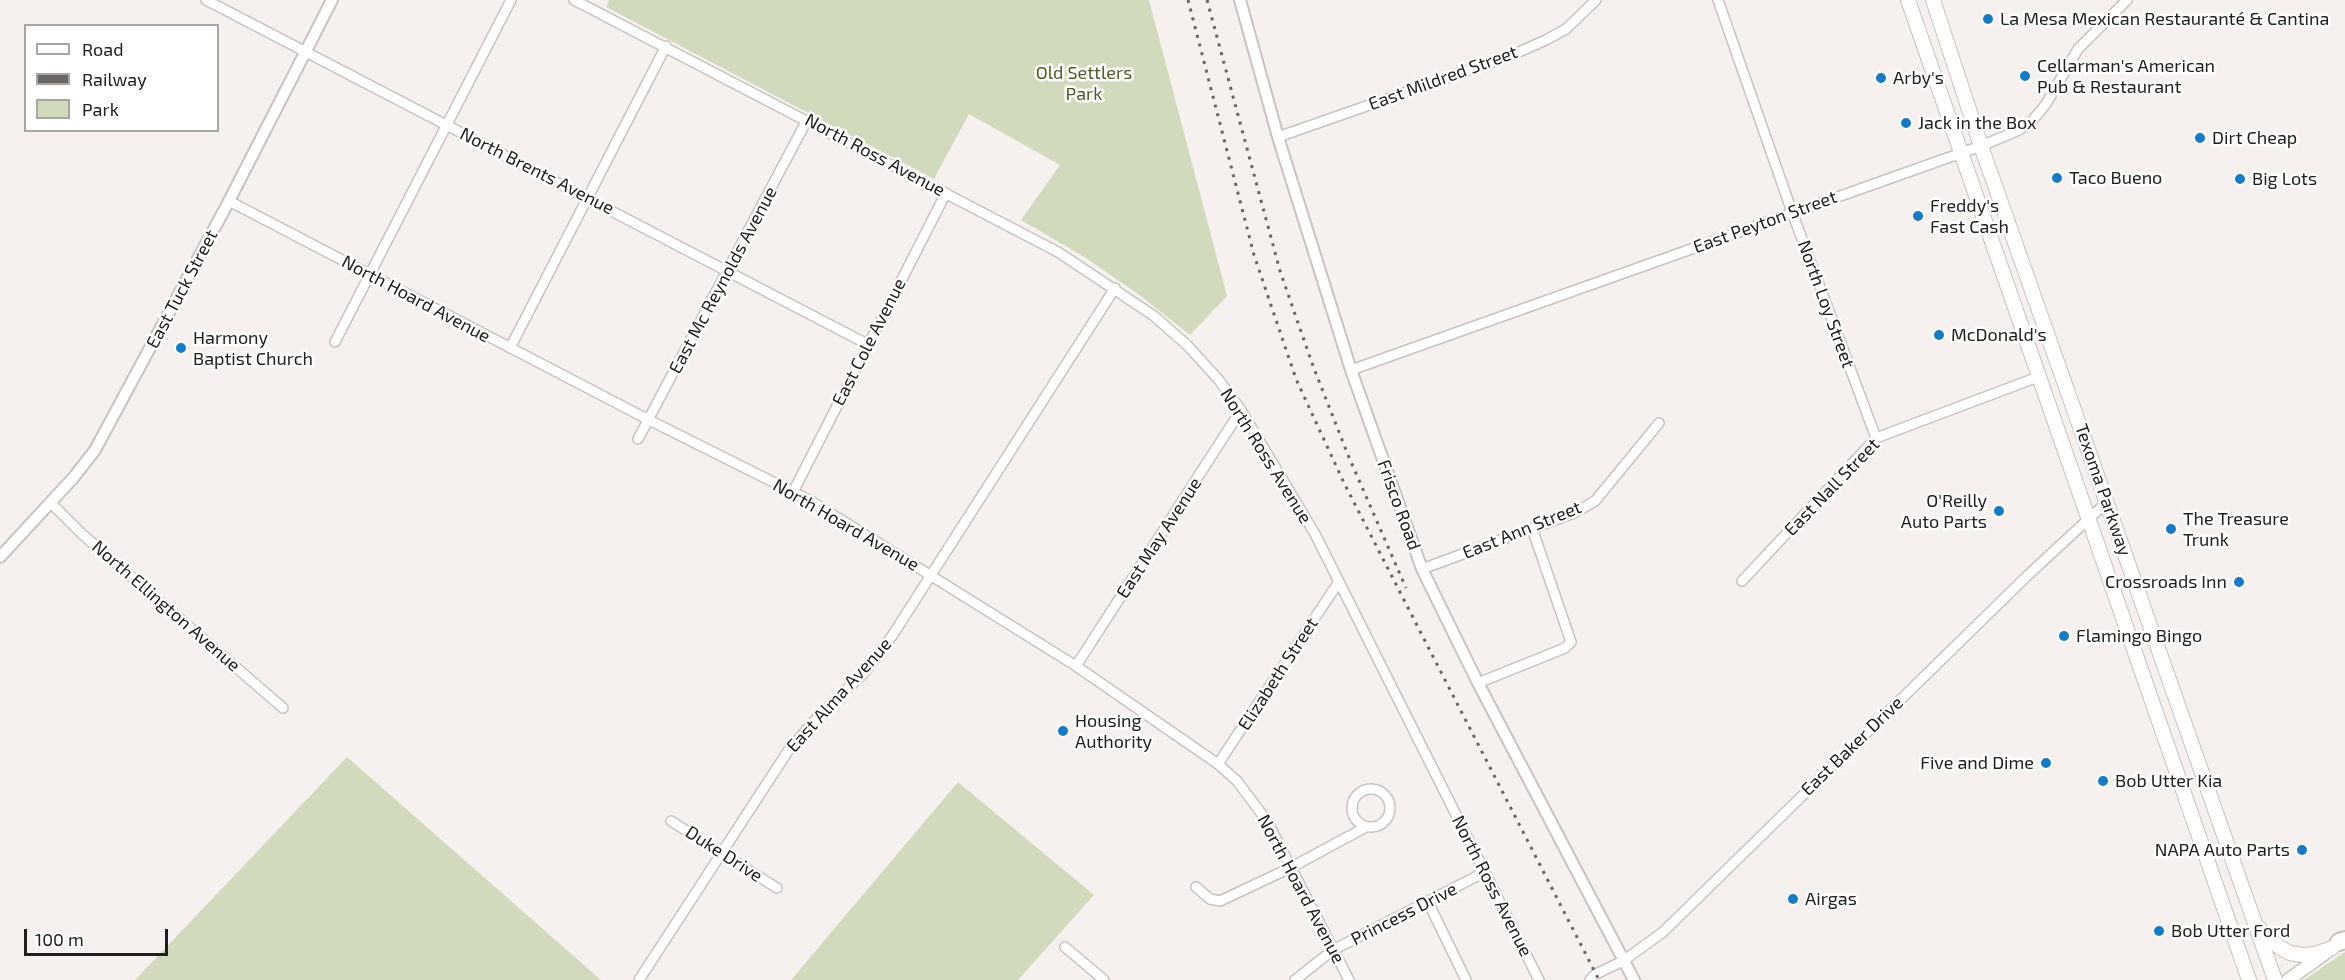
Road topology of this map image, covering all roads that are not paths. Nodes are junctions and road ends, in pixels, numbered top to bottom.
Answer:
1 (206, 0) edge
2 (332, 0) edge
3 (511, 0) edge
4 (574, 0) edge
5 (1596, 0) edge
6 (1718, 0) edge
7 (1908, 0) edge
8 (1933, 0) edge
9 (2127, 0) edge
10 (1242, 1) edge
11 (666, 46) junction
12 (305, 51) junction
13 (807, 120) junction
14 (447, 125) junction
15 (1278, 137) junction
16 (1981, 146) junction
17 (1960, 153) junction
18 (946, 193) junction
19 (588, 198) junction
20 (229, 201) junction
21 (1792, 212) junction
22 (728, 271) junction
23 (371, 275) junction
24 (1115, 288) junction
25 (335, 342) dead end
26 (867, 344) junction
27 (510, 348) junction
28 (1351, 370) junction
29 (2038, 377) junction
30 (1241, 410) junction
31 (649, 420) junction
32 (1659, 423) dead end
33 (1876, 438) junction
34 (638, 439) dead end
35 (793, 492) junction
36 (50, 502) junction
37 (2108, 502) junction
38 (2088, 518) junction
39 (1532, 528) junction
40 (0, 557) edge
41 (1422, 569) junction
42 (931, 576) junction
43 (1742, 581) dead end
44 (1338, 583) junction
45 (1076, 666) junction
46 (1478, 683) junction
47 (283, 708) dead end
48 (1218, 764) junction
49 (671, 820) dead end
50 (1366, 827) junction
51 (721, 853) junction
52 (1290, 868) junction
53 (1485, 872) junction
54 (1196, 887) dead end
55 (777, 888) dead end
56 (1428, 902) junction
57 (2256, 925) junction
58 (2340, 942) edge
59 (1065, 947) dead end
60 (1333, 950) junction
61 (2241, 957) junction
62 (1623, 960) junction
63 (639, 980) edge
64 (1104, 980) edge
65 (1295, 980) edge
66 (1349, 980) edge
67 (1466, 980) edge
68 (1539, 980) edge
69 (1590, 980) edge
70 (1634, 980) edge
71 (2238, 980) edge
72 (2249, 980) edge
73 (2275, 980) edge
74 (2288, 980) edge

1 - 12 street, North Brents Avenue
2 - 12 street, East Tuck Street
3 - 14 street
4 - 11 street, North Ross Avenue
5 - 15 street, East Mildred Street
6 - 21 street, North Loy Street
7 - 17 main road, Texoma Parkway
8 - 16 main road, Texoma Parkway
9 - 16 street, East Peyton Street
10 - 15 street, Frisco Road
11 - 13 street, North Ross Avenue
11 - 19 street
12 - 14 street, North Brents Avenue
12 - 20 street, East Tuck Street
13 - 18 street, North Ross Avenue
13 - 22 street, East Mc Reynolds Avenue
14 - 19 street, North Brents Avenue
14 - 23 street
15 - 28 street, Frisco Road
16 - 17 street, East Peyton Street
16 - 37 main road, Texoma Parkway
17 - 21 street, East Peyton Street
17 - 29 main road, Texoma Parkway
18 - 24 street, North Ross Avenue
18 - 26 street, East Cole Avenue
19 - 22 street, North Brents Avenue
19 - 27 street
20 - 23 street, North Hoard Avenue
20 - 36 street, East Tuck Street
21 - 28 street, East Peyton Street
21 - 33 street, North Loy Street
22 - 26 street, North Brents Avenue
22 - 31 street, East Mc Reynolds Avenue
23 - 25 street
23 - 27 street, North Hoard Avenue
24 - 30 street, North Ross Avenue
24 - 42 street, East Alma Avenue
26 - 35 street, East Cole Avenue
27 - 31 street, North Hoard Avenue
28 - 41 street, Frisco Road
29 - 33 street, East Nall Street
29 - 38 main road, Texoma Parkway
30 - 44 street, North Ross Avenue
30 - 45 street, East May Avenue
31 - 34 street, East Mc Reynolds Avenue
31 - 35 street, North Hoard Avenue
32 - 39 street, East Ann Street
33 - 43 street, East Nall Street
35 - 42 street, North Hoard Avenue
36 - 40 street, East Tuck Street
36 - 47 street, North Ellington Avenue
37 - 38 street, East Baker Drive
37 - 57 main road, Texoma Parkway
38 - 61 main road, Texoma Parkway
38 - 62 street, East Baker Drive
39 - 41 street, East Ann Street
39 - 46 street
41 - 46 street, Frisco Road
42 - 45 street, North Hoard Avenue
42 - 51 street, East Alma Avenue
44 - 48 street, Elizabeth Street
44 - 53 street, North Ross Avenue
45 - 48 street, North Hoard Avenue
46 - 62 street, Frisco Road
48 - 52 street, North Hoard Avenue
49 - 51 street, Duke Drive
50 - 50 street
50 - 52 street
51 - 55 street, Duke Drive
51 - 63 street, East Alma Avenue
52 - 54 street
52 - 60 street, North Hoard Avenue
53 - 56 street, Princess Drive
53 - 68 street, North Ross Avenue
56 - 60 street, Princess Drive
56 - 67 street
57 - 58 main road
57 - 73 main road, Texoma Parkway
58 - 74 main road
59 - 64 street
60 - 65 street, Princess Drive
60 - 66 street, North Hoard Avenue
61 - 71 main road
61 - 72 main road, Texoma Parkway
62 - 69 street, East Baker Drive
62 - 70 street, Frisco Road

